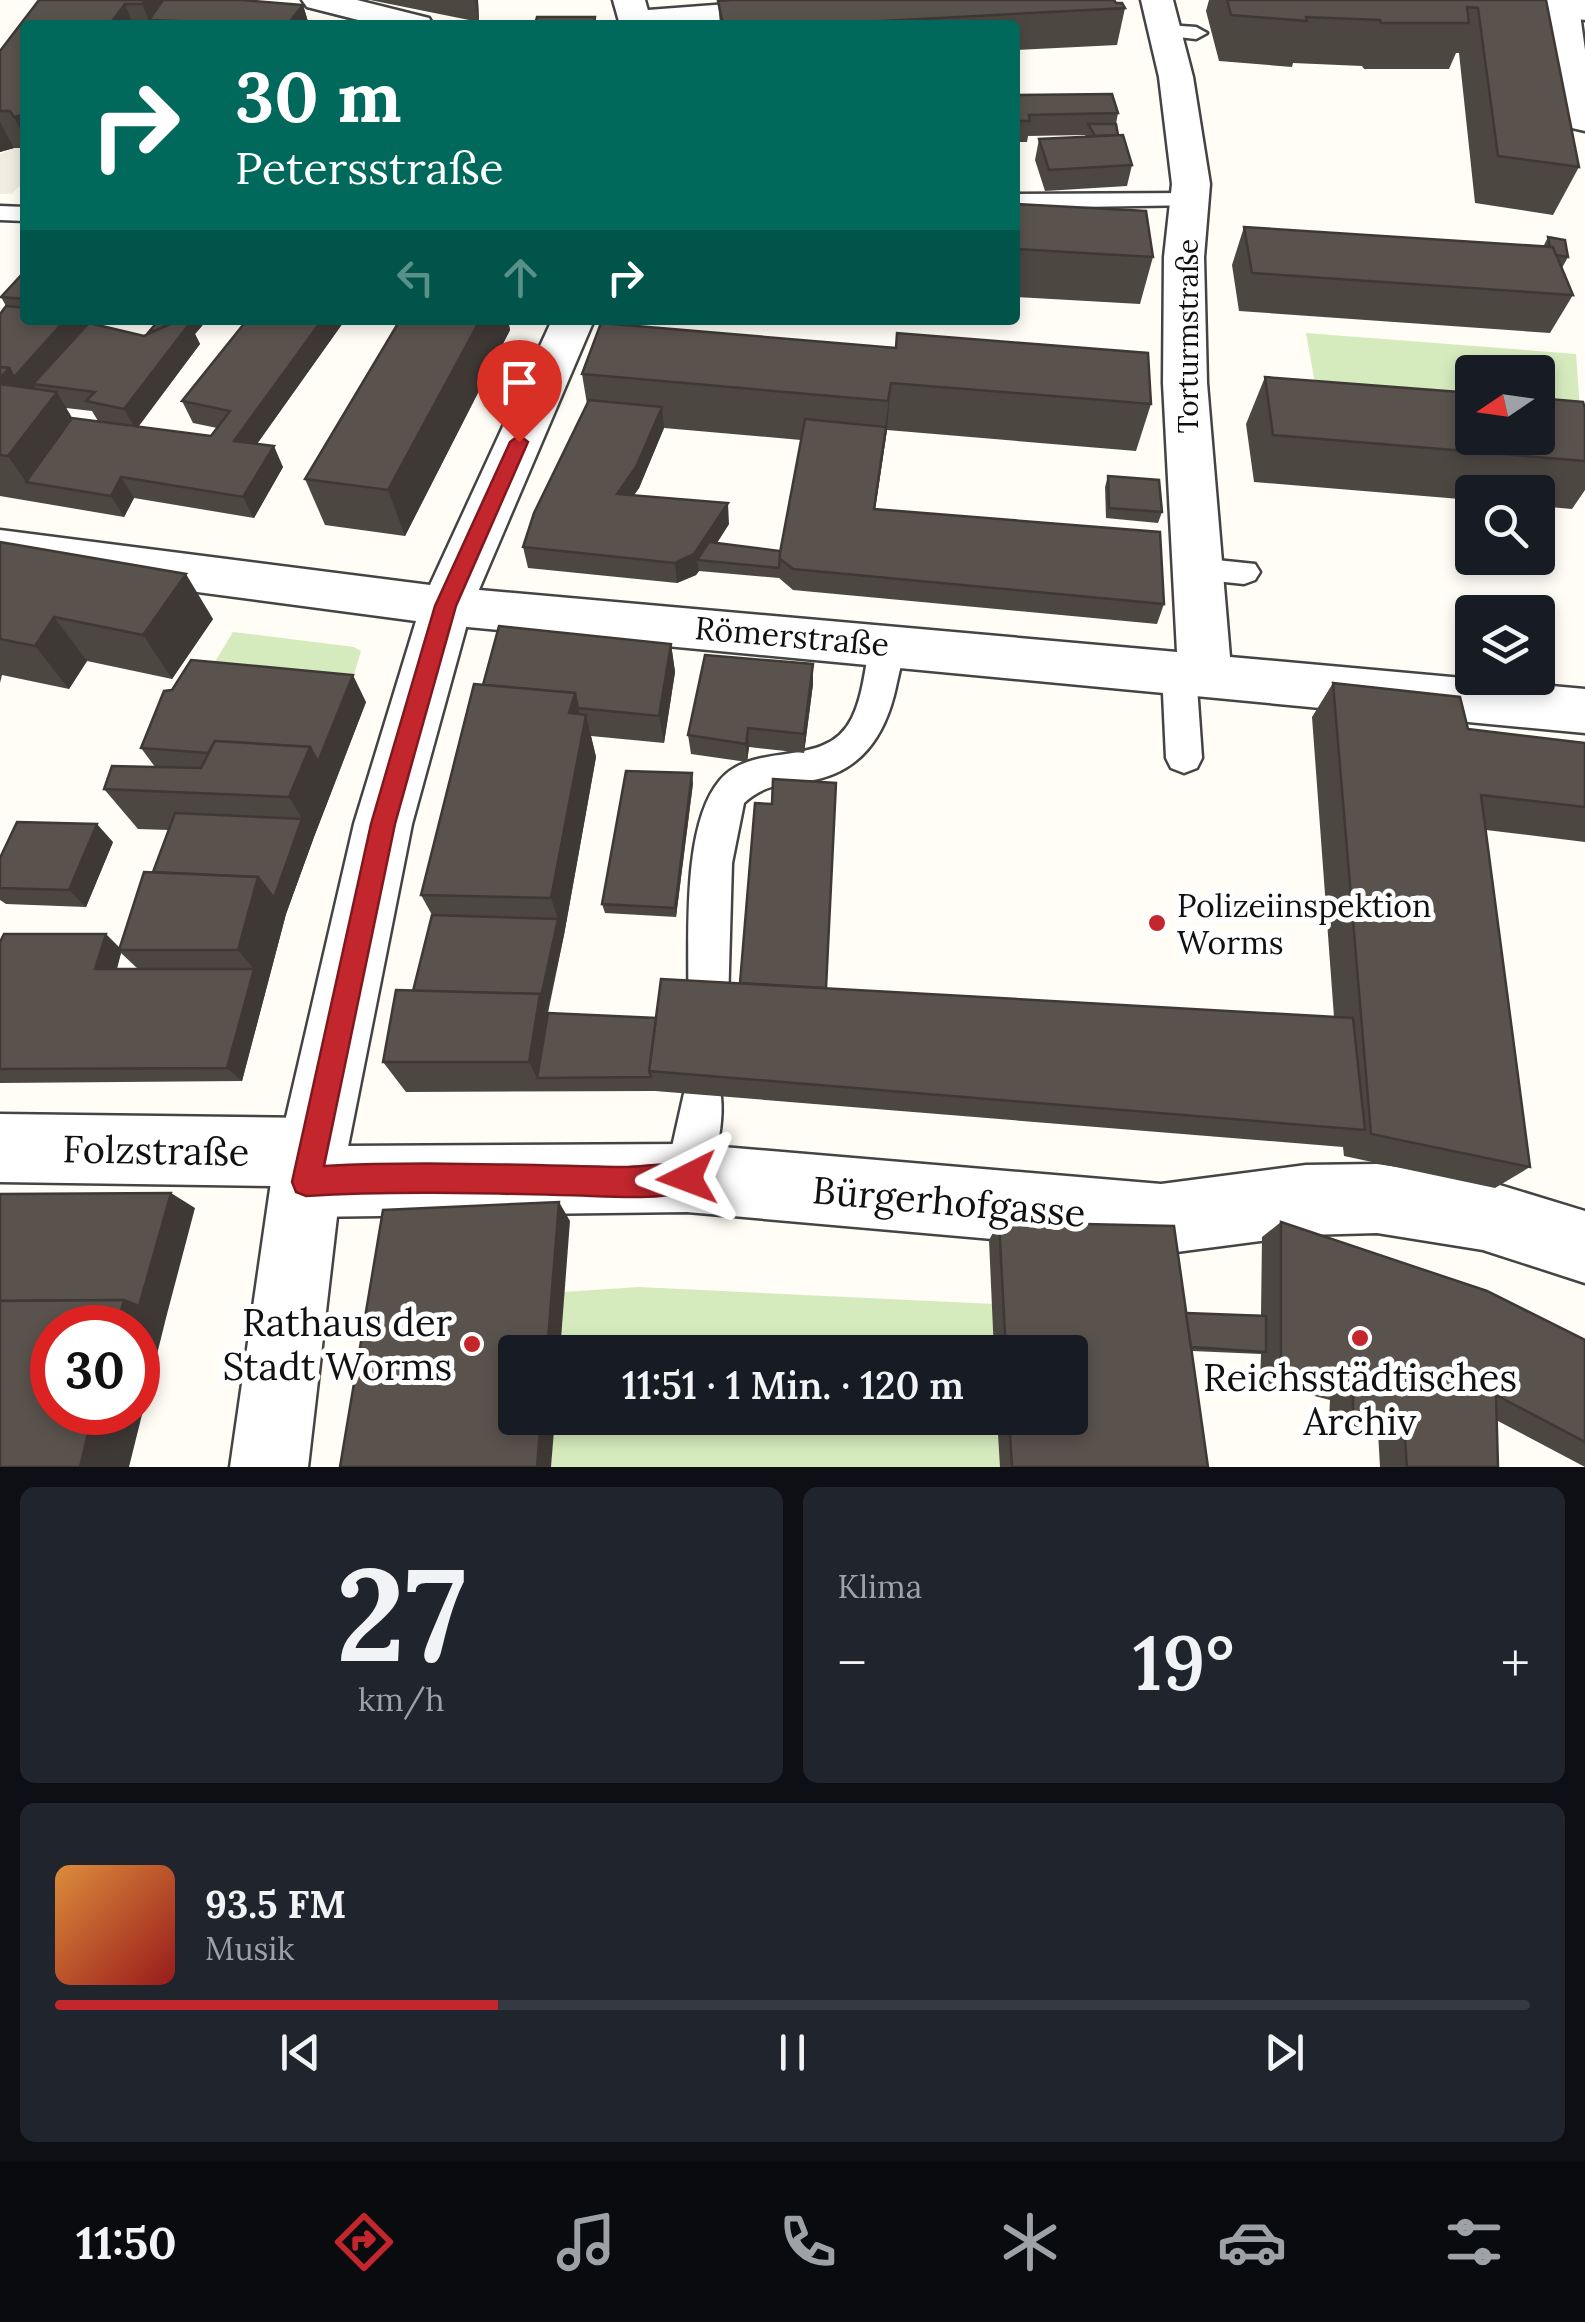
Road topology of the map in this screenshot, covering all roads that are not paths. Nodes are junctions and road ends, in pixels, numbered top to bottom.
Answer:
1 (318, 0) edge
2 (906, 0) edge
3 (1511, 0) edge
4 (1570, 6) edge
5 (633, 15) edge
6 (397, 20) edge
7 (1173, 21) edge
8 (1585, 120) edge
9 (1190, 200) junction
10 (1020, 202) edge
11 (572, 325) edge
12 (0, 548) edge
13 (1198, 570) junction
14 (1244, 572) dead end
15 (446, 606) junction
16 (887, 644) junction
17 (1192, 674) junction
18 (1585, 711) edge
19 (1184, 758) dead end
20 (708, 1004) edge
21 (702, 1095) edge
22 (0, 1148) edge
23 (310, 1167) junction
24 (687, 1178) junction
25 (1585, 1247) edge
26 (269, 1467) edge

1 - 6 street
2 - 5 street
3 - 4 street
4 - 8 street
7 - 9 street, Torturmstraße
9 - 10 lane
9 - 13 street, Torturmstraße
11 - 15 street
12 - 15 street, Römerstraße
13 - 14 lane
13 - 17 street, Torturmstraße
15 - 16 street, Römerstraße
15 - 23 street
16 - 17 street, Römerstraße
16 - 20 lane
17 - 18 street, Römerstraße
17 - 19 lane
21 - 24 lane
22 - 23 street, Folzstraße
23 - 24 street, Bürgerhofgasse
23 - 26 street
24 - 25 street, Bürgerhofgasse

